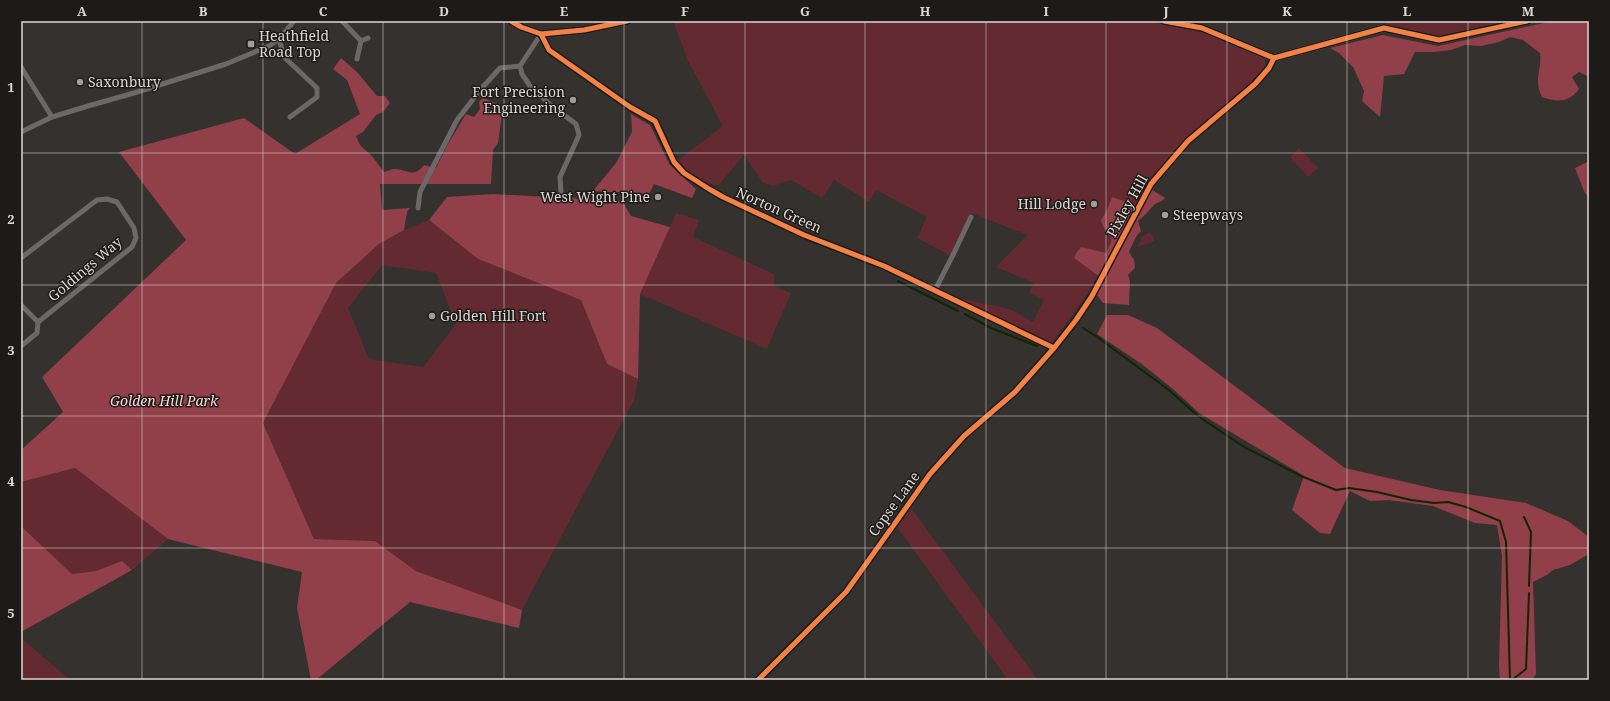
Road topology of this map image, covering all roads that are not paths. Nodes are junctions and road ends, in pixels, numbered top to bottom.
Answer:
1 (294, 21) edge
2 (342, 21) edge
3 (511, 21) edge
4 (627, 21) edge
5 (1164, 21) edge
6 (1527, 21) edge
7 (541, 34) junction
8 (368, 38) dead end
9 (279, 39) junction
10 (362, 41) junction
11 (357, 58) dead end
12 (1274, 58) junction
13 (520, 66) junction
14 (21, 67) edge
15 (52, 117) junction
16 (290, 117) dead end
17 (21, 132) edge
18 (561, 193) dead end
19 (418, 208) dead end
20 (971, 217) dead end
21 (21, 258) edge
22 (934, 290) junction
23 (21, 305) edge
24 (38, 322) junction
25 (21, 346) edge
26 (1054, 348) junction
27 (758, 680) edge

1 - 9 street
2 - 10 street
3 - 7 main road
4 - 7 main road
5 - 12 main road
6 - 12 main road
7 - 13 street
7 - 22 street, Norton Green
8 - 10 street
9 - 15 street
9 - 16 street
10 - 11 street
12 - 26 street, Pixley Hill
13 - 18 street
13 - 19 street
14 - 15 street
15 - 17 street
20 - 22 street
21 - 24 street, Goldings Way
22 - 26 street, Norton Green
23 - 24 street
24 - 25 street, Goldings Way
26 - 27 street, Copse Lane

